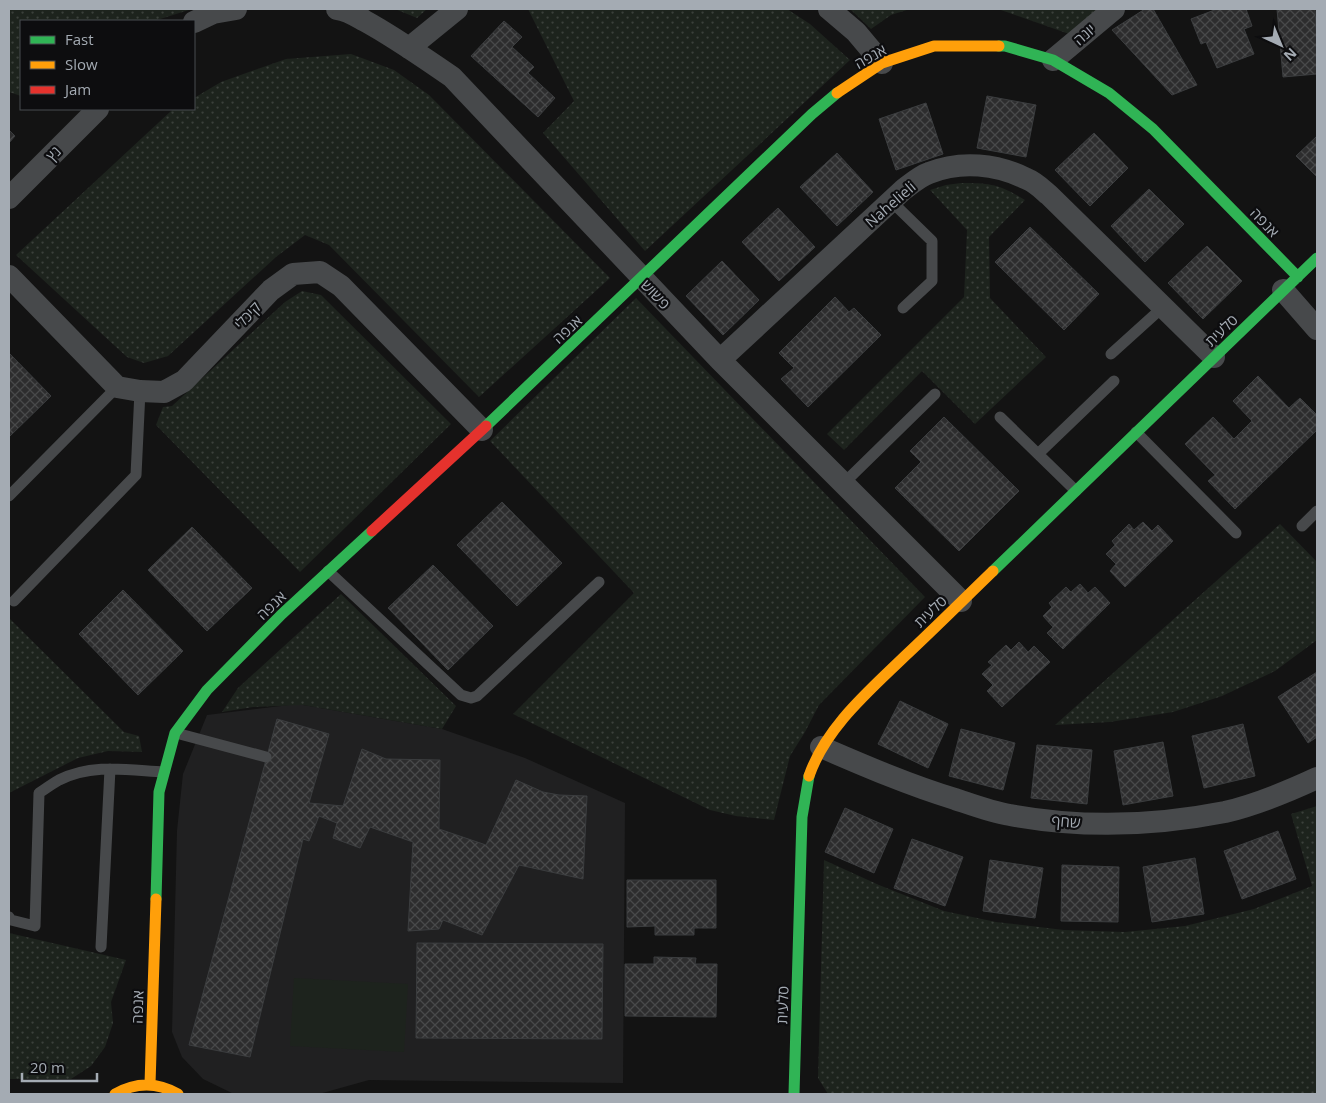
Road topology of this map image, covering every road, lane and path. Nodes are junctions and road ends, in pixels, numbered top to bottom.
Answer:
1 (236, 9) edge
2 (336, 9) edge
3 (457, 9) edge
4 (829, 9) edge
5 (1114, 9) edge
6 (195, 22) edge
7 (410, 48) junction
8 (1053, 60) junction
9 (882, 64) junction
10 (97, 110) edge
11 (9, 198) edge
12 (890, 201) junction
13 (1317, 258) edge
14 (9, 276) edge
15 (642, 279) junction
16 (1291, 284) junction
17 (1163, 307) junction
18 (903, 308) dead end
19 (1317, 329) edge
20 (1111, 354) dead end
21 (1214, 357) junction
22 (720, 360) junction
23 (1114, 381) dead end
24 (117, 386) junction
25 (140, 391) junction
26 (935, 394) dead end
27 (1000, 417) dead end
28 (482, 430) junction
29 (1136, 432) junction
30 (1038, 454) junction
31 (844, 484) junction
32 (1076, 491) junction
33 (9, 496) edge
34 (1317, 511) edge
35 (1302, 526) dead end
36 (1236, 533) dead end
37 (328, 571) junction
38 (599, 582) dead end
39 (14, 601) dead end
40 (961, 601) junction
41 (175, 733) junction
42 (821, 747) junction
43 (266, 757) dead end
44 (110, 768) junction
45 (164, 772) junction
46 (1317, 778) edge
47 (9, 917) edge
48 (101, 947) dead end
49 (150, 1084) junction
50 (115, 1094) edge
51 (178, 1094) edge
52 (794, 1094) edge

1 - 6 street
2 - 7 street, פשוש
3 - 7 street
4 - 9 street
5 - 8 street, יונה
7 - 15 street, פשוש
8 - 9 street, אנפה
8 - 16 street, אנפה
9 - 15 street, אנפה
10 - 11 street, נץ
12 - 17 street, Nahelieli
12 - 18 lane
12 - 22 street, Nahelieli
13 - 16 street, סלעית
14 - 24 street
15 - 22 street, פשוש
15 - 28 street, אנפה
16 - 19 street
16 - 21 street, סלעית
17 - 20 lane
17 - 21 street, Nahelieli
21 - 29 street, סלעית
22 - 31 street, פשוש
23 - 30 lane
24 - 25 street, קיכלי
24 - 33 lane
25 - 28 street, קיכלי
25 - 39 lane
26 - 31 lane
27 - 30 lane
28 - 37 street, אנפה
29 - 32 street, סלעית
29 - 36 lane
30 - 32 lane
31 - 40 street, פשוש
32 - 40 street, סלעית
34 - 35 lane
37 - 38 lane
37 - 41 street, אנפה
40 - 42 street, סלעית
41 - 43 lane
41 - 45 street, אנפה
42 - 46 street, שחף
42 - 52 street, סלעית
44 - 45 lane
44 - 47 lane
44 - 48 lane
45 - 49 street, אנפה
49 - 50 street
49 - 51 street

